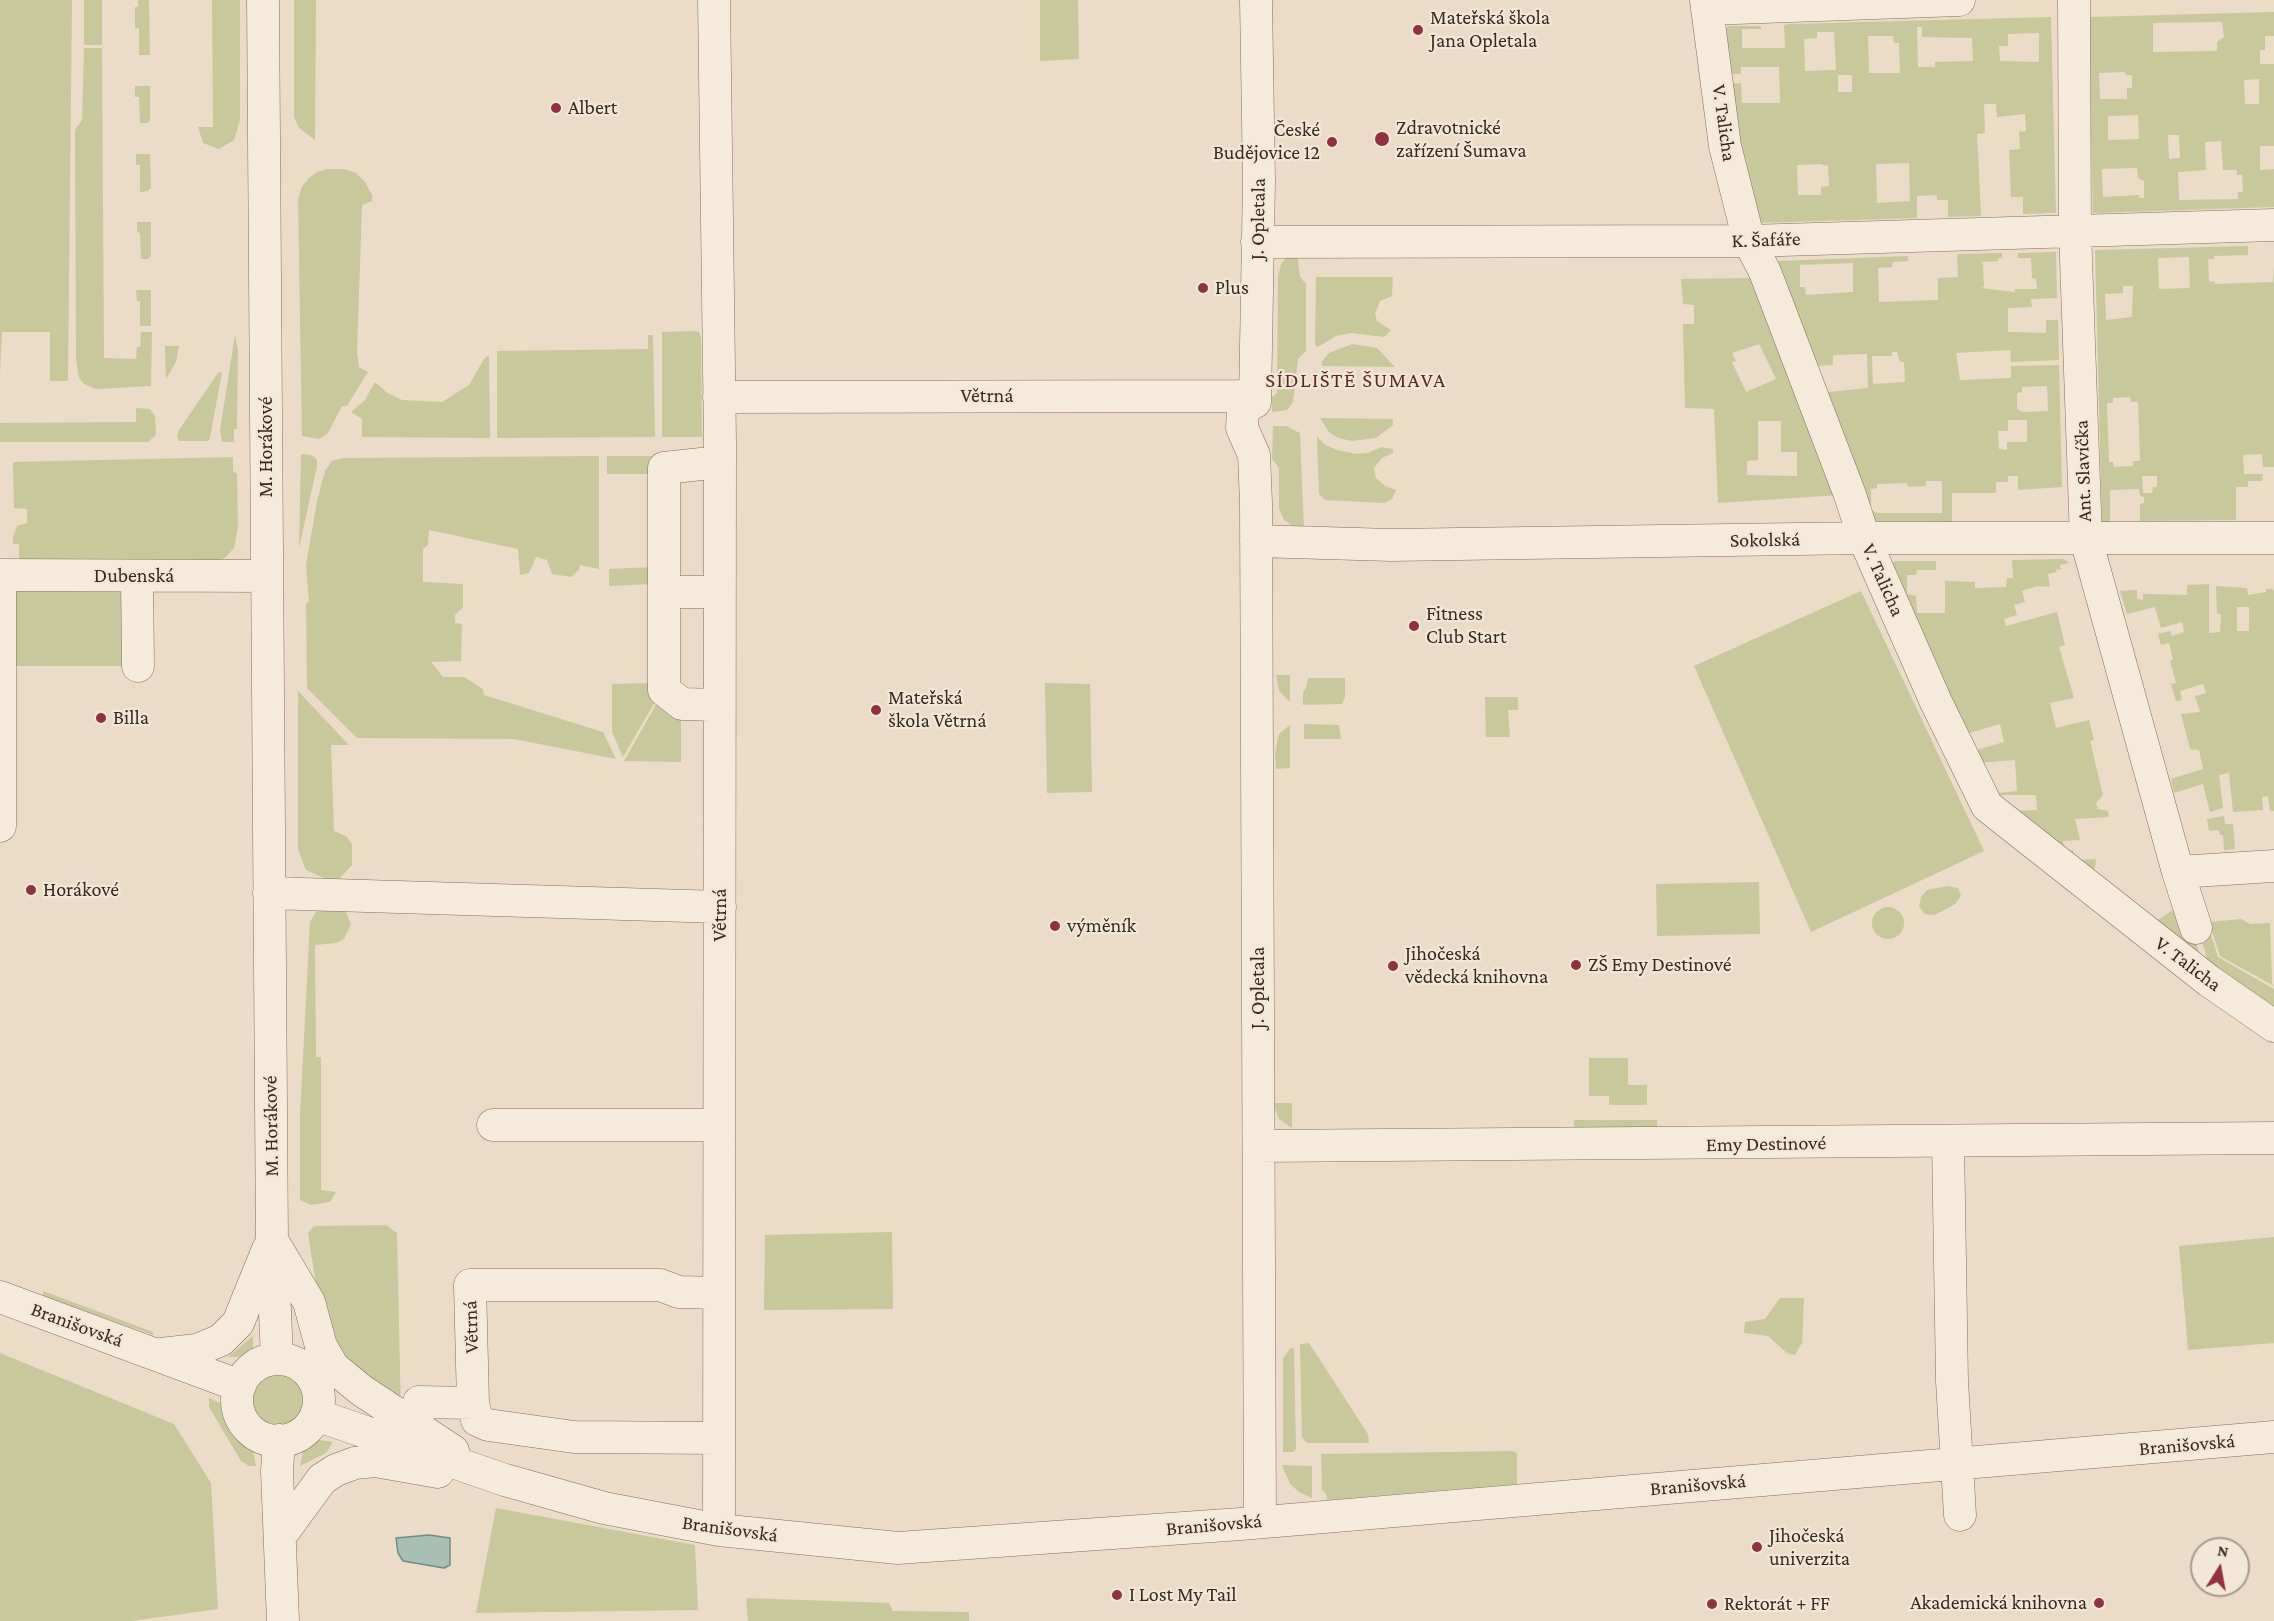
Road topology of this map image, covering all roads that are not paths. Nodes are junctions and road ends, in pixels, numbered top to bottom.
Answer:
1 (263, 0) edge
2 (714, 0) edge
3 (1256, 0) edge
4 (1959, 0) edge
5 (2074, 0) edge
6 (1707, 5) edge
7 (2274, 225) edge
8 (2075, 231) junction
9 (1749, 241) junction
10 (1257, 242) junction
11 (719, 397) junction
12 (1254, 399) junction
13 (720, 462) junction
14 (1864, 538) junction
15 (2274, 538) edge
16 (2086, 539) junction
17 (1256, 541) junction
18 (0, 575) edge
19 (137, 576) junction
20 (267, 576) junction
21 (664, 592) junction
22 (720, 592) junction
23 (138, 666) dead end
24 (719, 705) junction
25 (0, 826) edge
26 (2274, 866) edge
27 (2178, 872) junction
28 (269, 893) junction
29 (720, 907) junction
30 (2196, 928) dead end
31 (2274, 1026) edge
32 (493, 1125) dead end
33 (718, 1125) junction
34 (2274, 1138) edge
35 (1948, 1142) junction
36 (1259, 1146) junction
37 (272, 1240) junction
38 (719, 1293) junction
39 (0, 1297) edge
40 (155, 1354) junction
41 (277, 1359) junction
42 (240, 1386) junction
43 (419, 1402) dead end
44 (473, 1403) junction
45 (316, 1415) junction
46 (2274, 1437) edge
47 (719, 1438) junction
48 (279, 1440) junction
49 (1957, 1463) junction
50 (491, 1475) junction
51 (1960, 1515) dead end
52 (1260, 1521) junction
53 (719, 1530) junction
54 (281, 1535) junction
55 (284, 1621) edge

1 - 20 street, M. Horákové
2 - 11 street, Větrná
3 - 10 street, J. Opletala
4 - 6 street
5 - 8 street, Ant. Slavíčka
6 - 9 street, V. Talicha
7 - 8 street, K. Šafáře
8 - 9 street, K. Šafáře
8 - 16 street, Ant. Slavíčka
9 - 10 street, K. Šafáře
9 - 14 street, V. Talicha
10 - 12 street, J. Opletala
11 - 12 street, Větrná
11 - 13 street, Větrná
12 - 17 street, J. Opletala
13 - 21 street
13 - 22 street, Větrná
14 - 16 street, Sokolská
14 - 17 street, Sokolská
14 - 31 street, V. Talicha
15 - 16 street, Sokolská
16 - 27 street, Ant. Slavíčka
17 - 36 street, J. Opletala
18 - 19 street, Dubenská
18 - 25 street
19 - 20 street, Dubenská
19 - 23 street
20 - 28 street, M. Horákové
21 - 22 street
21 - 24 street
22 - 24 street, Větrná
24 - 29 street, Větrná
26 - 27 street
27 - 30 street, Ant. Slavíčka
28 - 29 street
28 - 37 street, M. Horákové
29 - 33 street, Větrná
32 - 33 street
33 - 38 street, Větrná
34 - 35 street, Emy Destinové
35 - 36 street, Emy Destinové
35 - 49 street
36 - 52 street, J. Opletala
37 - 40 street, Branišovská
37 - 41 street, M. Horákové
37 - 50 street, Branišovská
38 - 44 street, Větrná
38 - 47 street, Větrná
39 - 40 street, Branišovská
40 - 42 street, Branišovská
41 - 42 street
41 - 45 street
42 - 48 street
43 - 44 street
44 - 47 street
45 - 48 street
45 - 50 street, Branišovská
46 - 49 street, Branišovská
47 - 53 street, Větrná
48 - 54 street
49 - 51 street
49 - 52 street, Branišovská
50 - 53 street, Branišovská
50 - 54 street, Branišovská
52 - 53 street, Branišovská
54 - 55 street

